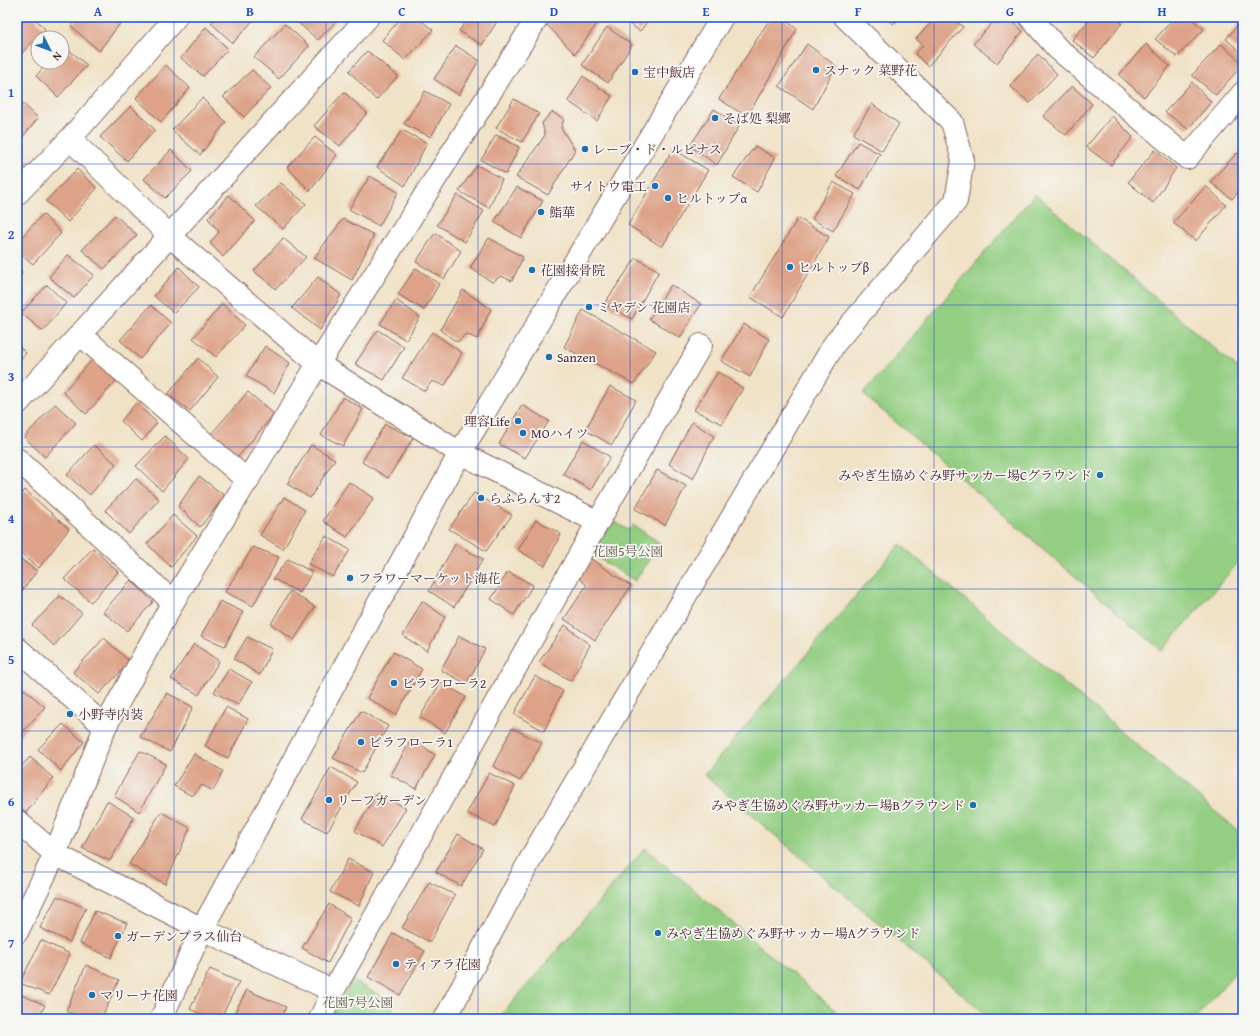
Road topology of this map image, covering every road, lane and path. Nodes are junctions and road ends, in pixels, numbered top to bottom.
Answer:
1 (176, 17) edge
2 (368, 17) edge
3 (538, 17) edge
4 (722, 17) edge
5 (845, 17) edge
6 (1030, 17) edge
7 (1243, 94) edge
8 (70, 139) junction
9 (17, 194) edge
10 (170, 236) junction
11 (80, 334) junction
12 (701, 345) dead end
13 (318, 364) junction
14 (17, 404) edge
15 (460, 453) junction
16 (17, 459) edge
17 (248, 481) junction
18 (598, 522) junction
19 (173, 602) junction
20 (17, 648) edge
21 (105, 727) junction
22 (17, 821) edge
23 (55, 854) junction
24 (202, 929) junction
25 (17, 932) edge
26 (333, 991) junction
27 (161, 1019) edge
28 (320, 1019) edge
29 (445, 1019) edge

1 - 8 street
2 - 10 street
3 - 13 street
4 - 15 street
5 - 29 street
6 - 7 street
8 - 9 street
8 - 10 street
10 - 11 street
10 - 13 street
11 - 14 street
11 - 17 street
12 - 18 street
13 - 15 street
13 - 17 street
15 - 18 street
15 - 24 street
16 - 19 street
17 - 19 street
18 - 26 street
19 - 21 street
20 - 21 street
21 - 23 street
22 - 23 street
23 - 24 street
23 - 25 street
24 - 26 street
24 - 27 street
26 - 28 street

